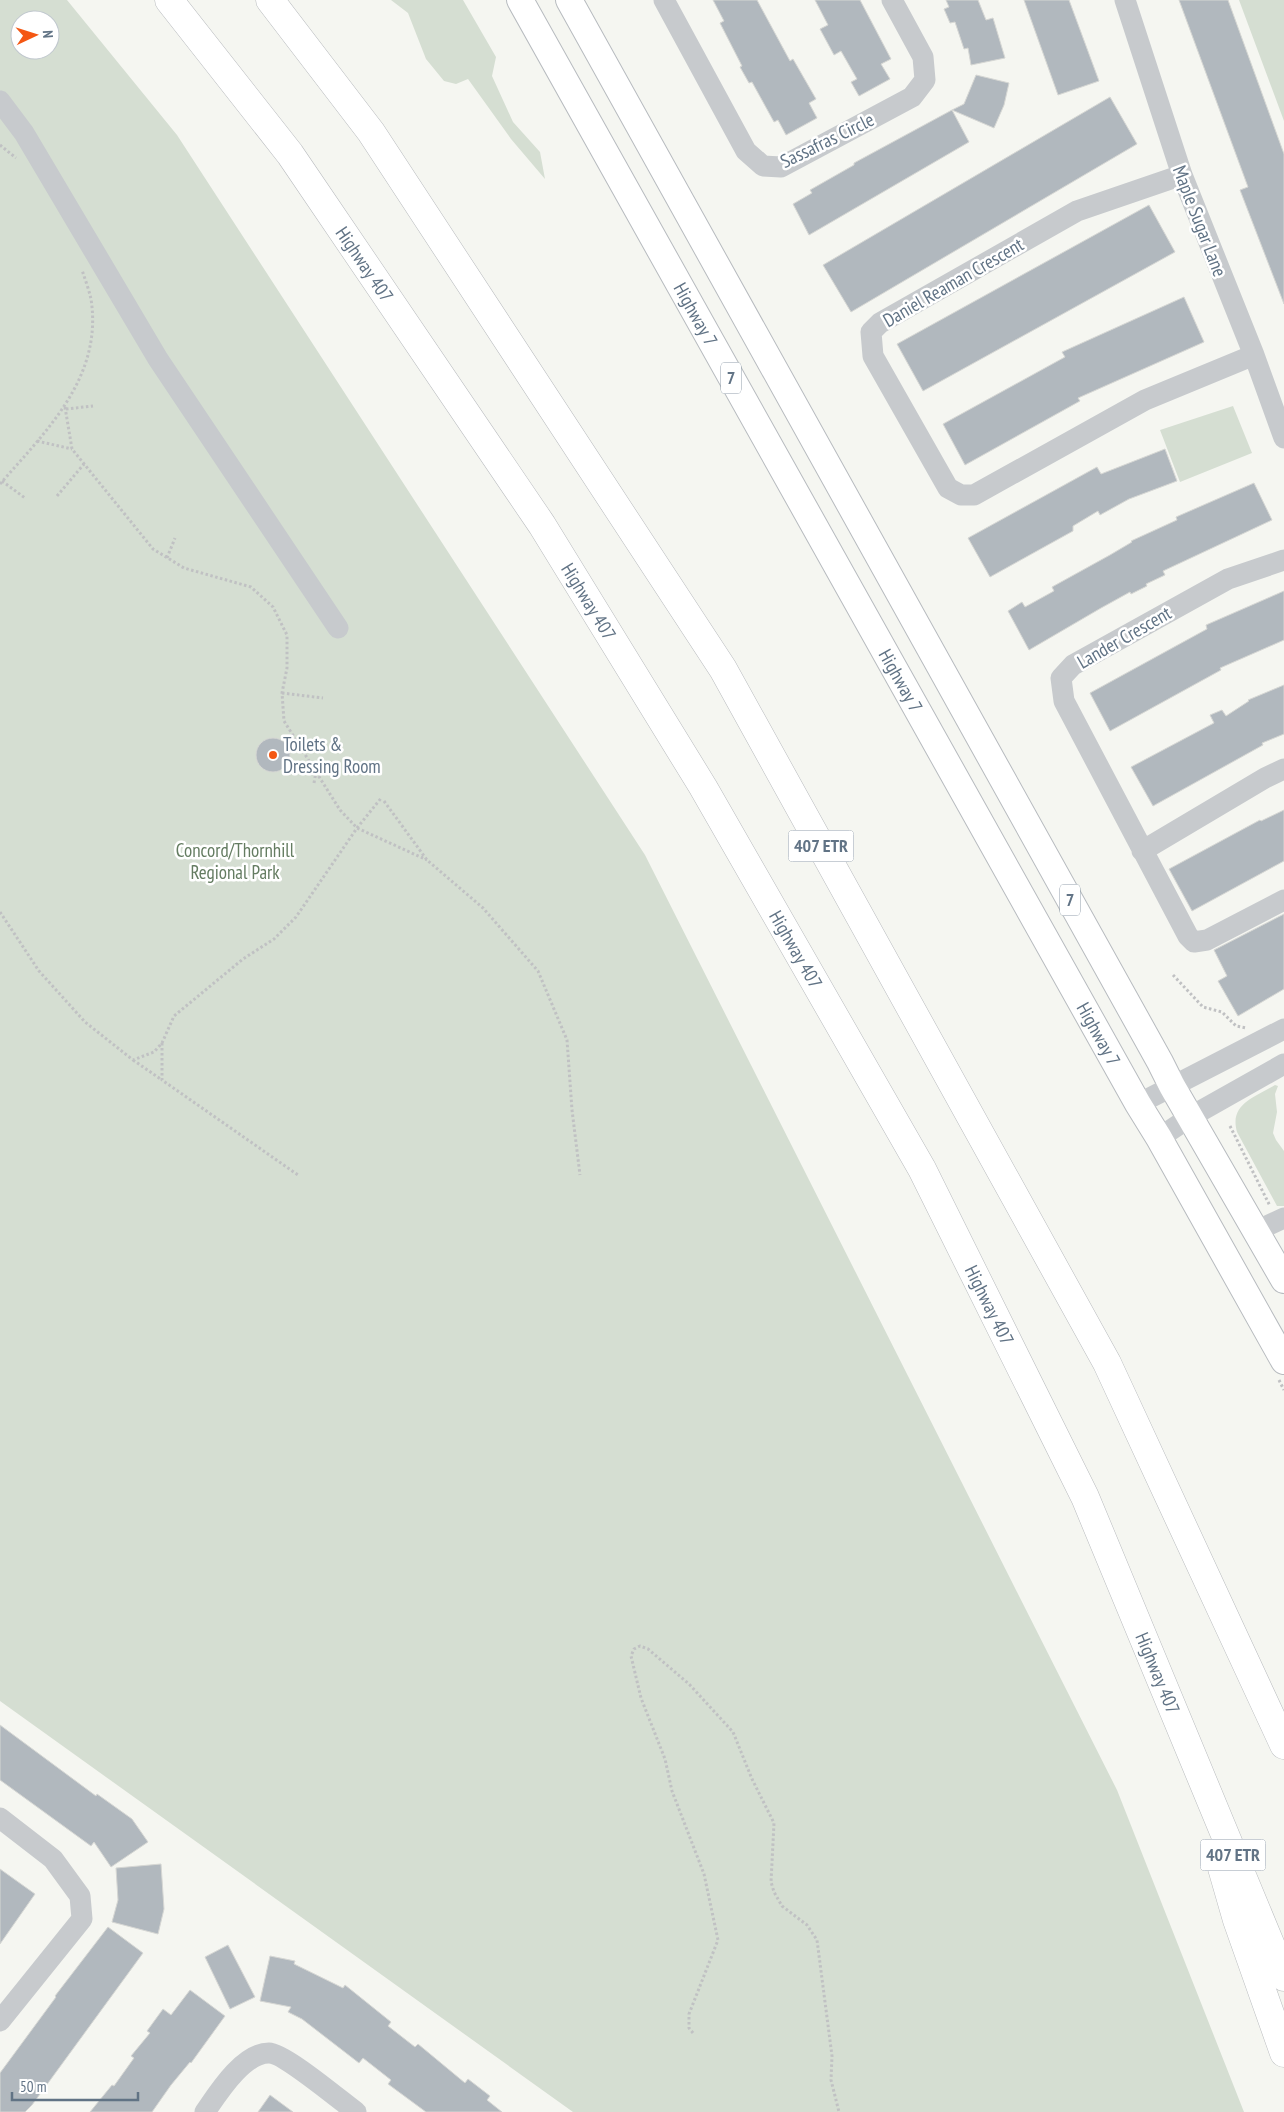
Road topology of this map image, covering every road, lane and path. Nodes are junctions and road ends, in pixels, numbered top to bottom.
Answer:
1 (169, 0) edge
2 (270, 0) edge
3 (520, 0) edge
4 (569, 0) edge
5 (664, 0) edge
6 (892, 0) edge
7 (1124, 0) edge
8 (0, 101) edge
9 (0, 145) edge
10 (17, 159) dead end
11 (1182, 175) junction
12 (80, 263) dead end
13 (1254, 355) junction
14 (93, 406) dead end
15 (65, 408) junction
16 (1284, 438) edge
17 (37, 441) junction
18 (72, 449) junction
19 (84, 464) junction
20 (1, 482) edge
21 (57, 496) dead end
22 (25, 498) dead end
23 (175, 538) dead end
24 (167, 558) junction
25 (1284, 560) edge
26 (338, 628) dead end
27 (282, 693) junction
28 (323, 698) dead end
29 (327, 763) dead end
30 (1284, 769) edge
31 (316, 772) junction
32 (314, 783) dead end
33 (382, 797) dead end
34 (384, 801) dead end
35 (357, 828) junction
36 (1142, 851) junction
37 (427, 860) junction
38 (1284, 900) edge
39 (0, 912) edge
40 (1173, 975) dead end
41 (1284, 1028) edge
42 (1254, 1029) dead end
43 (162, 1043) junction
44 (133, 1060) junction
45 (1284, 1064) edge
46 (162, 1080) junction
47 (1172, 1086) junction
48 (1138, 1104) junction
49 (1190, 1117) junction
50 (1230, 1126) dead end
51 (1159, 1138) junction
52 (298, 1175) dead end
53 (580, 1175) dead end
54 (1273, 1223) edge
55 (1284, 1280) edge
56 (1284, 1361) edge
57 (1183, 1733) junction
58 (1284, 1745) edge
59 (0, 1818) edge
60 (1284, 1977) edge
61 (0, 2020) edge
62 (693, 2032) dead end
63 (1284, 2053) edge
64 (205, 2112) edge
65 (356, 2112) edge
66 (839, 2112) edge

1 - 57 highway, Highway 407 / 407 ETR
2 - 58 highway, 407 ETR
3 - 48 main road, Highway 7 / 7
4 - 47 main road, 7
5 - 6 street, Sassafras Circle
7 - 11 street, Maple Sugar Lane
8 - 26 street
9 - 10 path
11 - 13 street, Maple Sugar Lane
11 - 13 street, Daniel Reaman Crescent
12 - 15 path
13 - 16 street, Maple Sugar Lane
14 - 15 path
15 - 17 path
15 - 18 path
17 - 18 path
17 - 20 path
18 - 19 path
19 - 21 path
19 - 24 path
20 - 22 path
23 - 24 path
24 - 27 path
25 - 36 street, Lander Crescent
27 - 28 path
27 - 31 path
29 - 31 path
30 - 36 street
31 - 32 path
31 - 35 path
33 - 35 path
34 - 37 path
35 - 37 path
35 - 43 path
36 - 38 street, Lander Crescent
37 - 53 path
39 - 44 path
40 - 42 path
41 - 47 street
43 - 44 path
43 - 46 path
44 - 46 path
45 - 49 street
46 - 52 path
47 - 48 street
47 - 49 main road, 7
48 - 51 main road, Highway 7 / 7
49 - 51 street
49 - 54 main road, 7
50 - 54 path
51 - 56 main road, Highway 7 / 7
54 - 55 main road, 7
57 - 60 highway, Highway 407 / 407 ETR
57 - 63 highway
59 - 61 street
62 - 66 path
64 - 65 street

